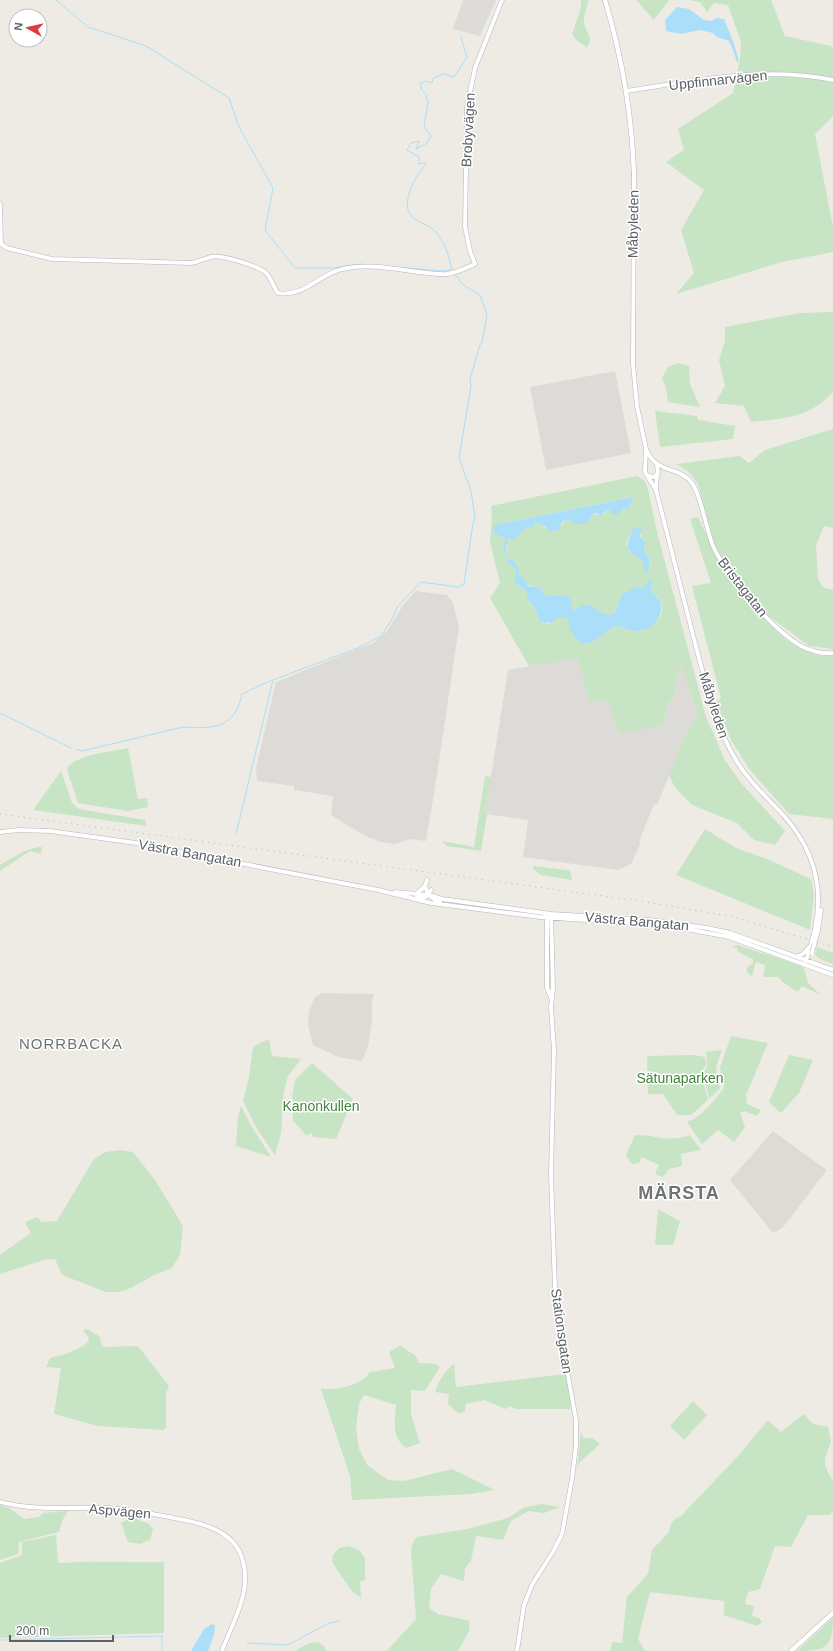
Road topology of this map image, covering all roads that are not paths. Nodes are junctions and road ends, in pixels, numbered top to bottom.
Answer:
1 (502, 0) edge
2 (605, 0) edge
3 (833, 80) edge
4 (626, 91) junction
5 (634, 174) joint
6 (0, 204) edge
7 (646, 449) junction
8 (656, 464) junction
9 (647, 465) junction
10 (672, 471) junction
11 (657, 474) junction
12 (648, 476) junction
13 (656, 490) junction
14 (833, 652) edge
15 (0, 832) edge
16 (430, 892) junction
17 (415, 896) junction
18 (444, 904) junction
19 (549, 916) junction
20 (817, 929) junction
21 (809, 952) junction
22 (797, 956) junction
23 (808, 960) junction
24 (807, 966) junction
25 (833, 970) edge
26 (833, 975) edge
27 (0, 1502) edge
28 (833, 1613) edge
29 (222, 1651) edge
30 (517, 1651) edge
31 (791, 1651) edge

1 - 6 street, Brobyvägen
2 - 4 main road, Måbyleden
3 - 4 street, Uppfinnarvägen
4 - 5 main road, Måbyleden
5 - 7 street, Måbyleden
7 - 8 street, Måbyleden
7 - 9 street, Måbyleden
8 - 9 street
8 - 10 street, Bristagatan
8 - 11 street, Måbyleden
9 - 12 street, Måbyleden
10 - 11 street
10 - 14 street, Bristagatan
11 - 12 street
11 - 13 street, Måbyleden
12 - 13 street, Måbyleden
13 - 20 street, Måbyleden
15 - 17 street, Västra Bangatan
16 - 17 street, Västra Bangatan
16 - 17 street
16 - 18 street, Västra Bangatan
16 - 19 street, Västra Bangatan
17 - 18 street, Västra Bangatan
18 - 19 street, Västra Bangatan
19 - 22 street, Västra Bangatan
19 - 24 street, Västra Bangatan
19 - 30 street, Stationsgatan
20 - 21 street, Måbyleden, bridge
20 - 21 street, Måbyleden, bridge
21 - 22 street
21 - 23 street, Måbyleden
22 - 23 street, Västra Bangatan
23 - 24 street, Måbyleden
23 - 25 street, Västra Bangatan
24 - 26 street, Västra Bangatan
27 - 29 street, Aspvägen
28 - 31 main road

